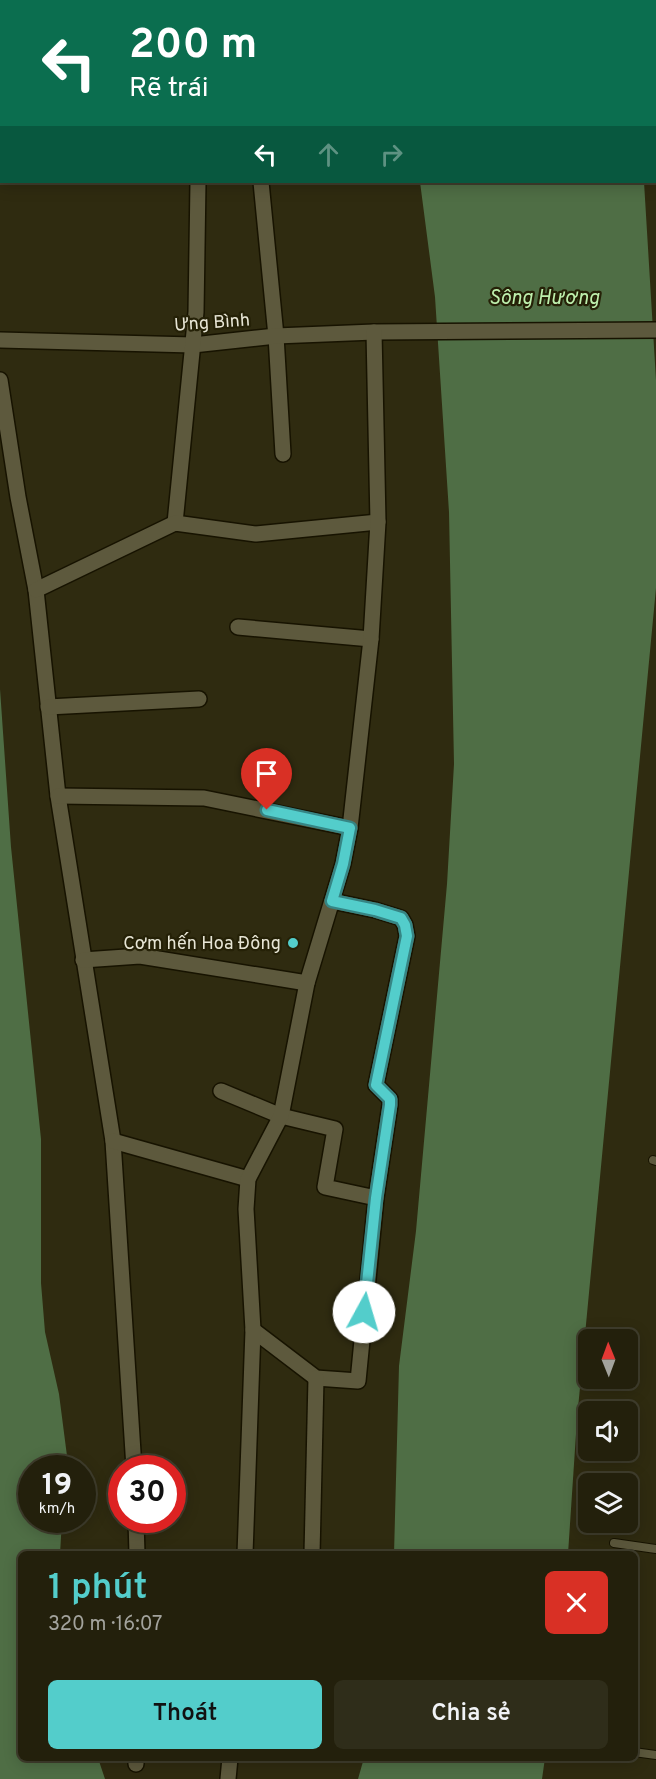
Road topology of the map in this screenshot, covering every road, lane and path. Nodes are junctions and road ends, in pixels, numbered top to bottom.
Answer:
1 (198, 183) edge
2 (261, 183) edge
3 (656, 330) edge
4 (374, 332) junction
5 (276, 336) junction
6 (0, 340) edge
7 (193, 345) junction
8 (0, 380) edge
9 (282, 454) dead end
10 (378, 522) junction
11 (176, 523) junction
12 (36, 590) junction
13 (238, 627) dead end
14 (371, 639) junction
15 (199, 699) dead end
16 (48, 707) junction
17 (58, 796) junction
18 (350, 828) junction
19 (332, 901) junction
20 (83, 960) junction
21 (307, 983) junction
22 (221, 1091) dead end
23 (281, 1116) junction
24 (113, 1141) junction
25 (248, 1179) junction
26 (376, 1198) junction
27 (253, 1330) junction
28 (316, 1378) junction
29 (133, 1455) edge
30 (136, 1533) edge
31 (615, 1543) dead end
32 (656, 1549) edge
33 (137, 1551) edge
34 (245, 1551) edge
35 (312, 1551) edge
36 (638, 1753) edge
37 (656, 1755) edge
38 (230, 1761) edge
39 (228, 1779) edge

1 - 7 street
2 - 5 street
3 - 4 street, Ưng Bình
4 - 5 street, Ưng Bình
4 - 10 street
5 - 7 street, Ưng Bình
5 - 9 street
6 - 7 street, Ưng Bình
7 - 11 street
8 - 12 street
10 - 11 street
10 - 14 street
11 - 12 street
12 - 16 street
13 - 14 street
14 - 18 street
15 - 16 street
16 - 17 street
17 - 18 street
17 - 20 street
18 - 19 street
19 - 21 street
19 - 26 street
20 - 21 street
20 - 24 street
21 - 23 street
22 - 23 street
23 - 25 street
23 - 26 street
24 - 25 street
24 - 29 street
25 - 27 street
26 - 28 street
27 - 28 street
27 - 34 street
28 - 35 street
30 - 33 street
31 - 32 lane
36 - 37 lane
38 - 39 street

